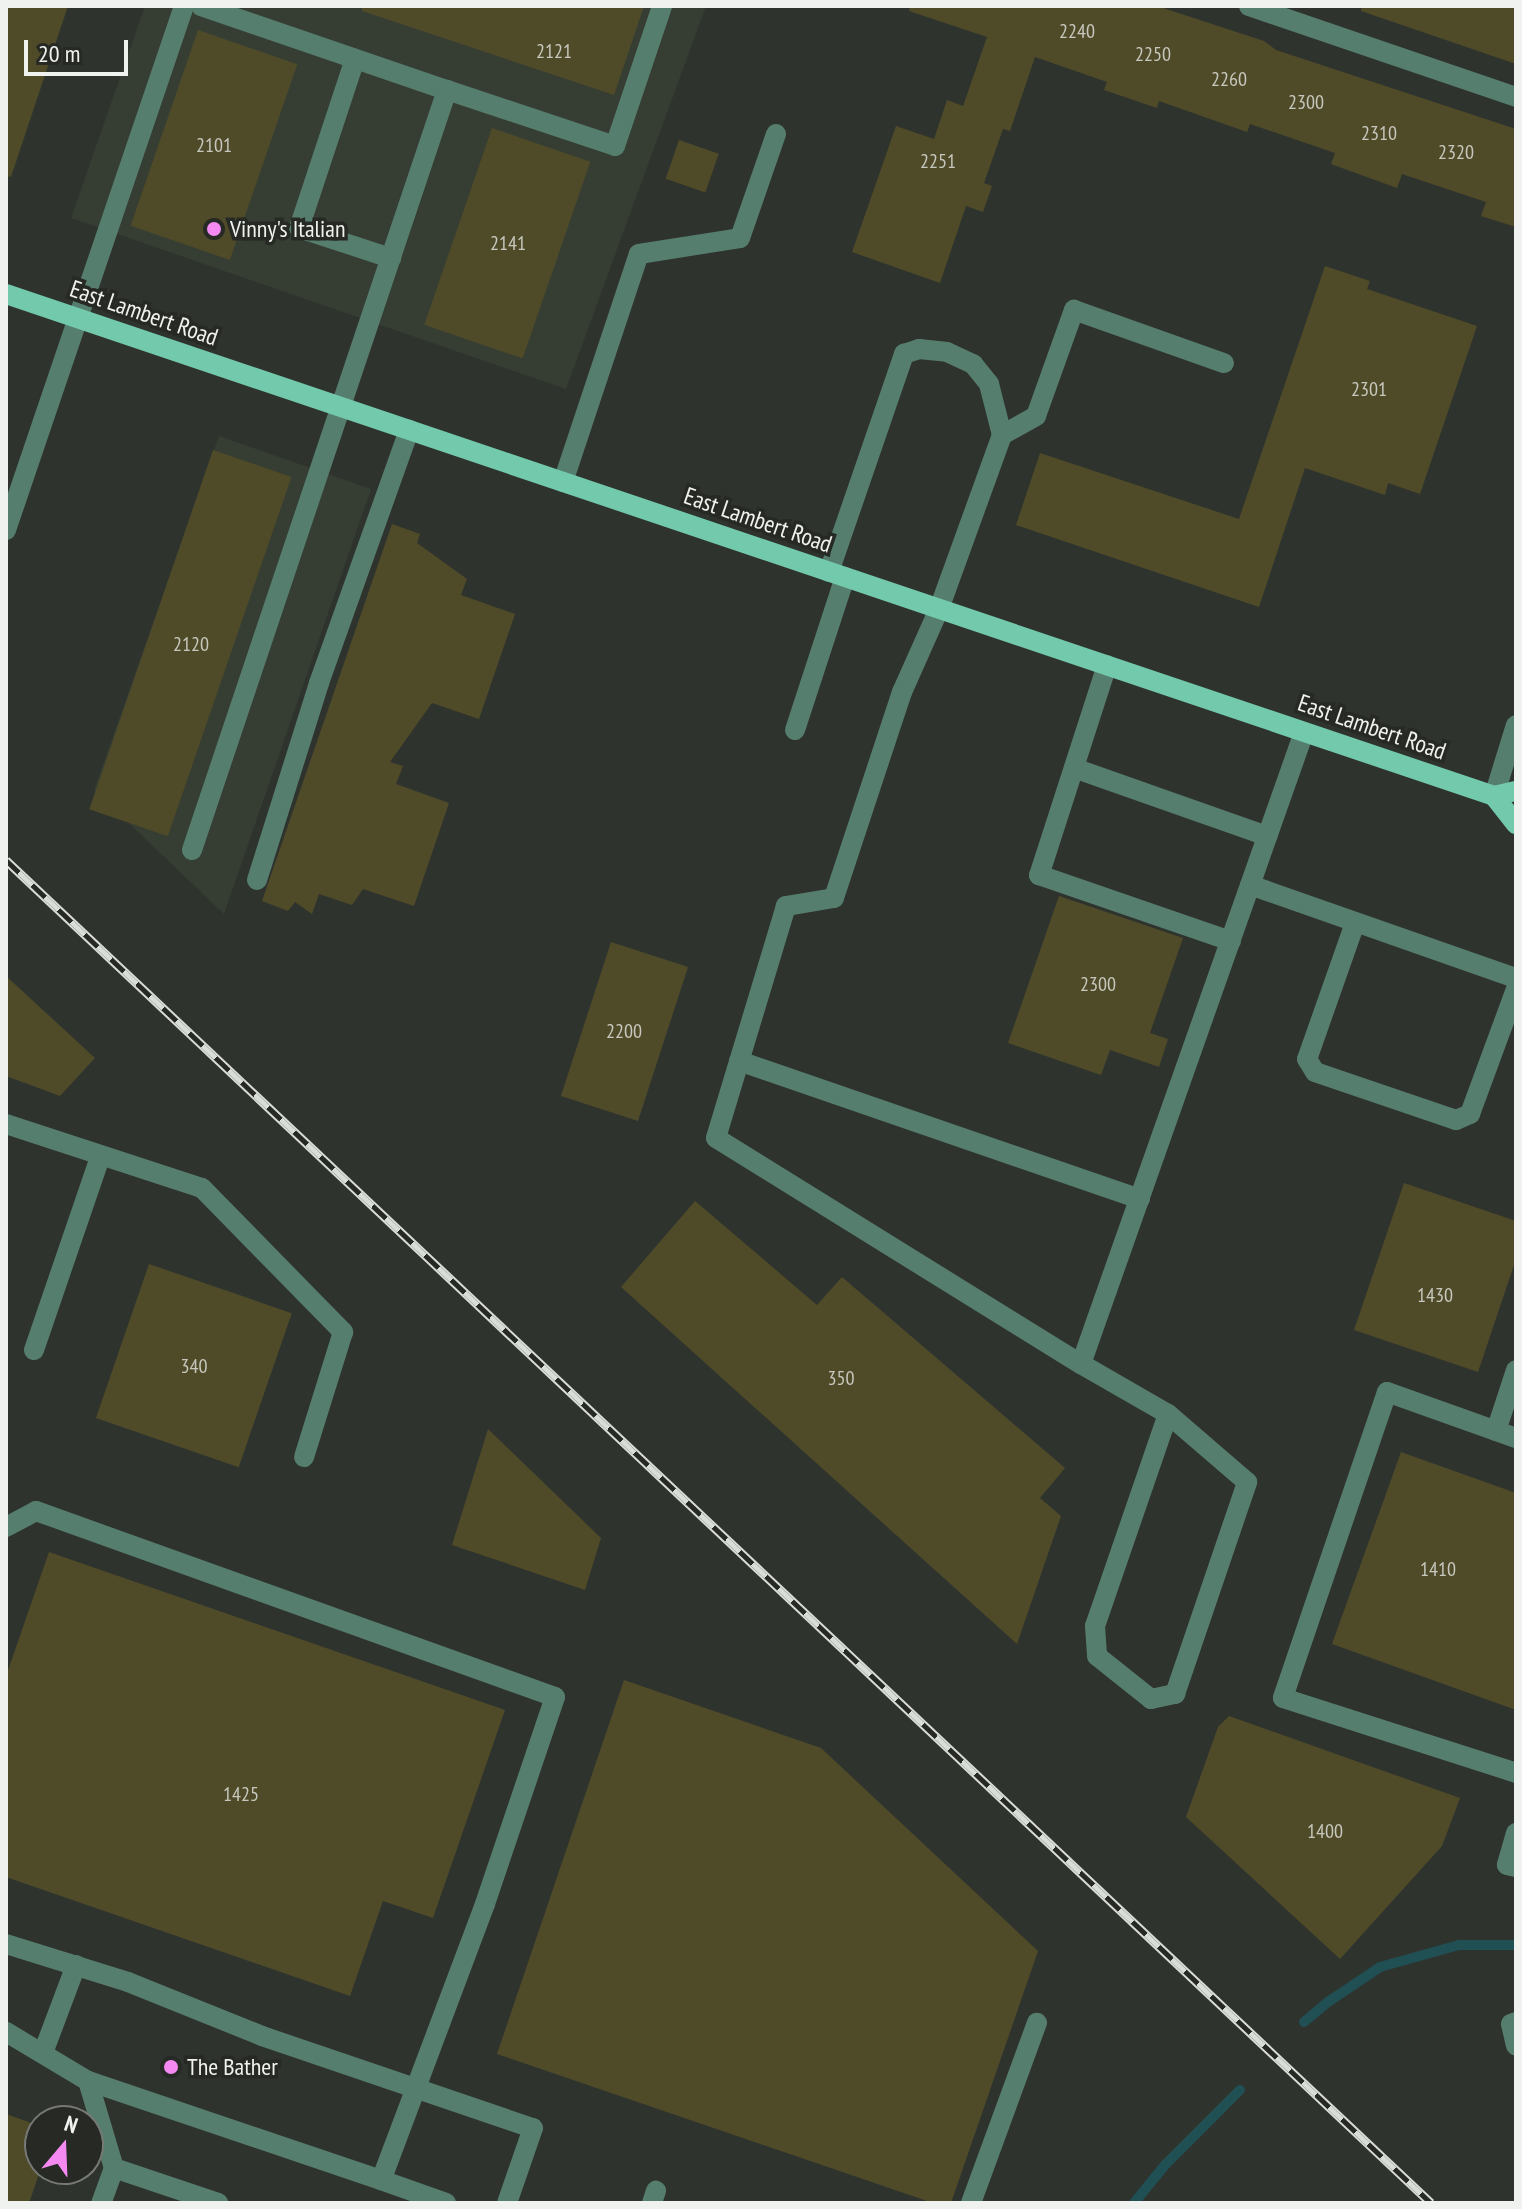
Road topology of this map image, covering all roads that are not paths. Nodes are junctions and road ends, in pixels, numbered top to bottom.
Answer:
1 (184, 6) edge
2 (201, 6) edge
3 (662, 6) edge
4 (1249, 6) edge
5 (355, 59) junction
6 (447, 90) junction
7 (1516, 97) edge
8 (776, 134) dead end
9 (391, 258) junction
10 (6, 294) edge
11 (79, 318) junction
12 (1224, 363) dead end
13 (341, 406) junction
14 (409, 430) junction
15 (1002, 435) junction
16 (563, 482) junction
17 (6, 530) edge
18 (837, 574) junction
19 (939, 609) junction
20 (1107, 665) junction
21 (1516, 725) edge
22 (795, 730) dead end
23 (1304, 732) junction
24 (1074, 768) junction
25 (1516, 791) edge
26 (1494, 796) junction
27 (1516, 824) edge
28 (1267, 836) junction
29 (192, 850) dead end
30 (257, 880) dead end
31 (1250, 885) junction
32 (1355, 923) junction
33 (1231, 941) junction
34 (1516, 978) edge
35 (1516, 989) edge
36 (739, 1061) junction
37 (6, 1124) edge
38 (100, 1157) junction
39 (1140, 1199) junction
40 (34, 1350) dead end
41 (1081, 1364) junction
42 (1516, 1370) edge
43 (1168, 1414) junction
44 (1496, 1431) junction
45 (1516, 1438) edge
46 (304, 1457) dead end
47 (6, 1527) edge
48 (1516, 1773) edge
49 (1516, 1833) edge
50 (1516, 1867) edge
51 (6, 1944) edge
52 (76, 1965) junction
53 (1516, 2022) edge
54 (1037, 2023) dead end
55 (6, 2032) edge
56 (1516, 2045) edge
57 (43, 2053) junction
58 (88, 2081) junction
59 (416, 2089) junction
60 (114, 2168) junction
61 (381, 2180) junction
62 (101, 2203) edge
63 (218, 2203) edge
64 (446, 2203) edge
65 (507, 2203) edge
66 (971, 2203) edge

1 - 11 street
2 - 5 street
3 - 6 street
4 - 7 street
5 - 6 street
5 - 9 street
6 - 9 street
8 - 16 street
9 - 13 street
10 - 11 main road, East Lambert Road
11 - 13 main road, East Lambert Road
11 - 17 street
12 - 15 street
13 - 14 main road, East Lambert Road
13 - 29 street
14 - 16 main road, East Lambert Road
14 - 30 street
15 - 18 street
15 - 19 street
16 - 18 main road, East Lambert Road
18 - 19 main road, East Lambert Road
18 - 22 street
19 - 20 main road, East Lambert Road
19 - 36 street
20 - 23 main road, East Lambert Road
20 - 24 street
21 - 26 street
23 - 26 main road, East Lambert Road
23 - 28 street
24 - 28 street
24 - 33 street
25 - 26 main road
26 - 27 main road
28 - 31 street
31 - 32 street
31 - 33 street
32 - 34 street
32 - 35 street
33 - 39 street
36 - 39 street
36 - 41 street
37 - 38 street
38 - 40 street
38 - 46 street
39 - 41 street
41 - 43 street
42 - 44 street
43 - 43 street
44 - 45 street
44 - 48 street
47 - 59 street
49 - 50 street
51 - 52 street
52 - 57 street
52 - 59 street
53 - 56 street
54 - 66 street
55 - 57 street
57 - 58 street
58 - 60 street
58 - 61 street
59 - 61 street
59 - 65 street
60 - 62 street
60 - 63 street
61 - 64 street

